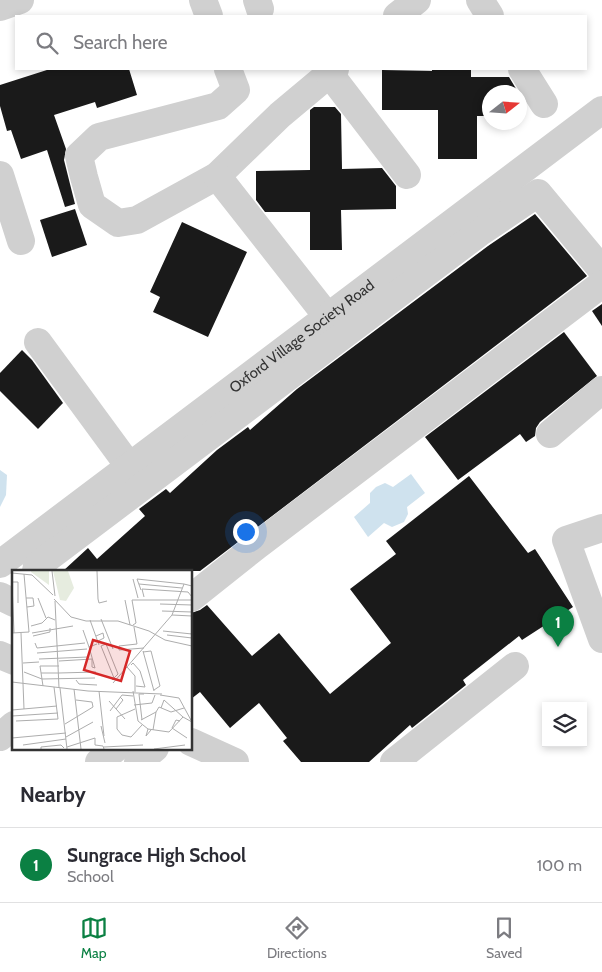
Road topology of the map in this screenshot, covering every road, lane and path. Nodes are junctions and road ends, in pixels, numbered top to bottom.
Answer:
1 (20, 0) edge
2 (203, 0) edge
3 (417, 0) edge
4 (480, 0) edge
5 (0, 7) edge
6 (209, 15) edge
7 (398, 15) edge
8 (489, 15) edge
9 (228, 70) edge
10 (523, 70) edge
11 (332, 71) edge
12 (544, 104) dead end
13 (602, 110) edge
14 (520, 171) junction
15 (0, 175) edge
16 (407, 175) dead end
17 (217, 176) junction
18 (538, 193) junction
19 (21, 241) dead end
20 (602, 270) edge
21 (602, 284) edge
22 (327, 316) junction
23 (38, 342) dead end
24 (602, 390) edge
25 (550, 434) dead end
26 (129, 466) junction
27 (602, 528) edge
28 (0, 564) edge
29 (36, 570) edge
30 (192, 597) edge
31 (602, 639) edge
32 (0, 655) edge
33 (12, 660) edge
34 (515, 666) dead end
35 (12, 727) edge
36 (0, 737) edge
37 (192, 742) edge
38 (114, 750) edge
39 (153, 750) edge
40 (99, 762) edge
41 (138, 762) edge
42 (235, 762) edge
43 (394, 762) edge

1 - 5 street
2 - 6 street
3 - 7 street
4 - 8 street
9 - 17 street
10 - 12 street
11 - 16 street
11 - 17 street
13 - 14 street, Oxford Village Society Road
14 - 18 street
14 - 22 street, Oxford Village Society Road
15 - 19 street
17 - 22 street
18 - 20 street
18 - 29 street
21 - 30 street
22 - 26 street, Oxford Village Society Road
23 - 26 street
24 - 25 street
26 - 28 street, Oxford Village Society Road
27 - 31 street
32 - 33 street
34 - 43 street
35 - 36 street
37 - 42 street
38 - 40 street
39 - 41 street

